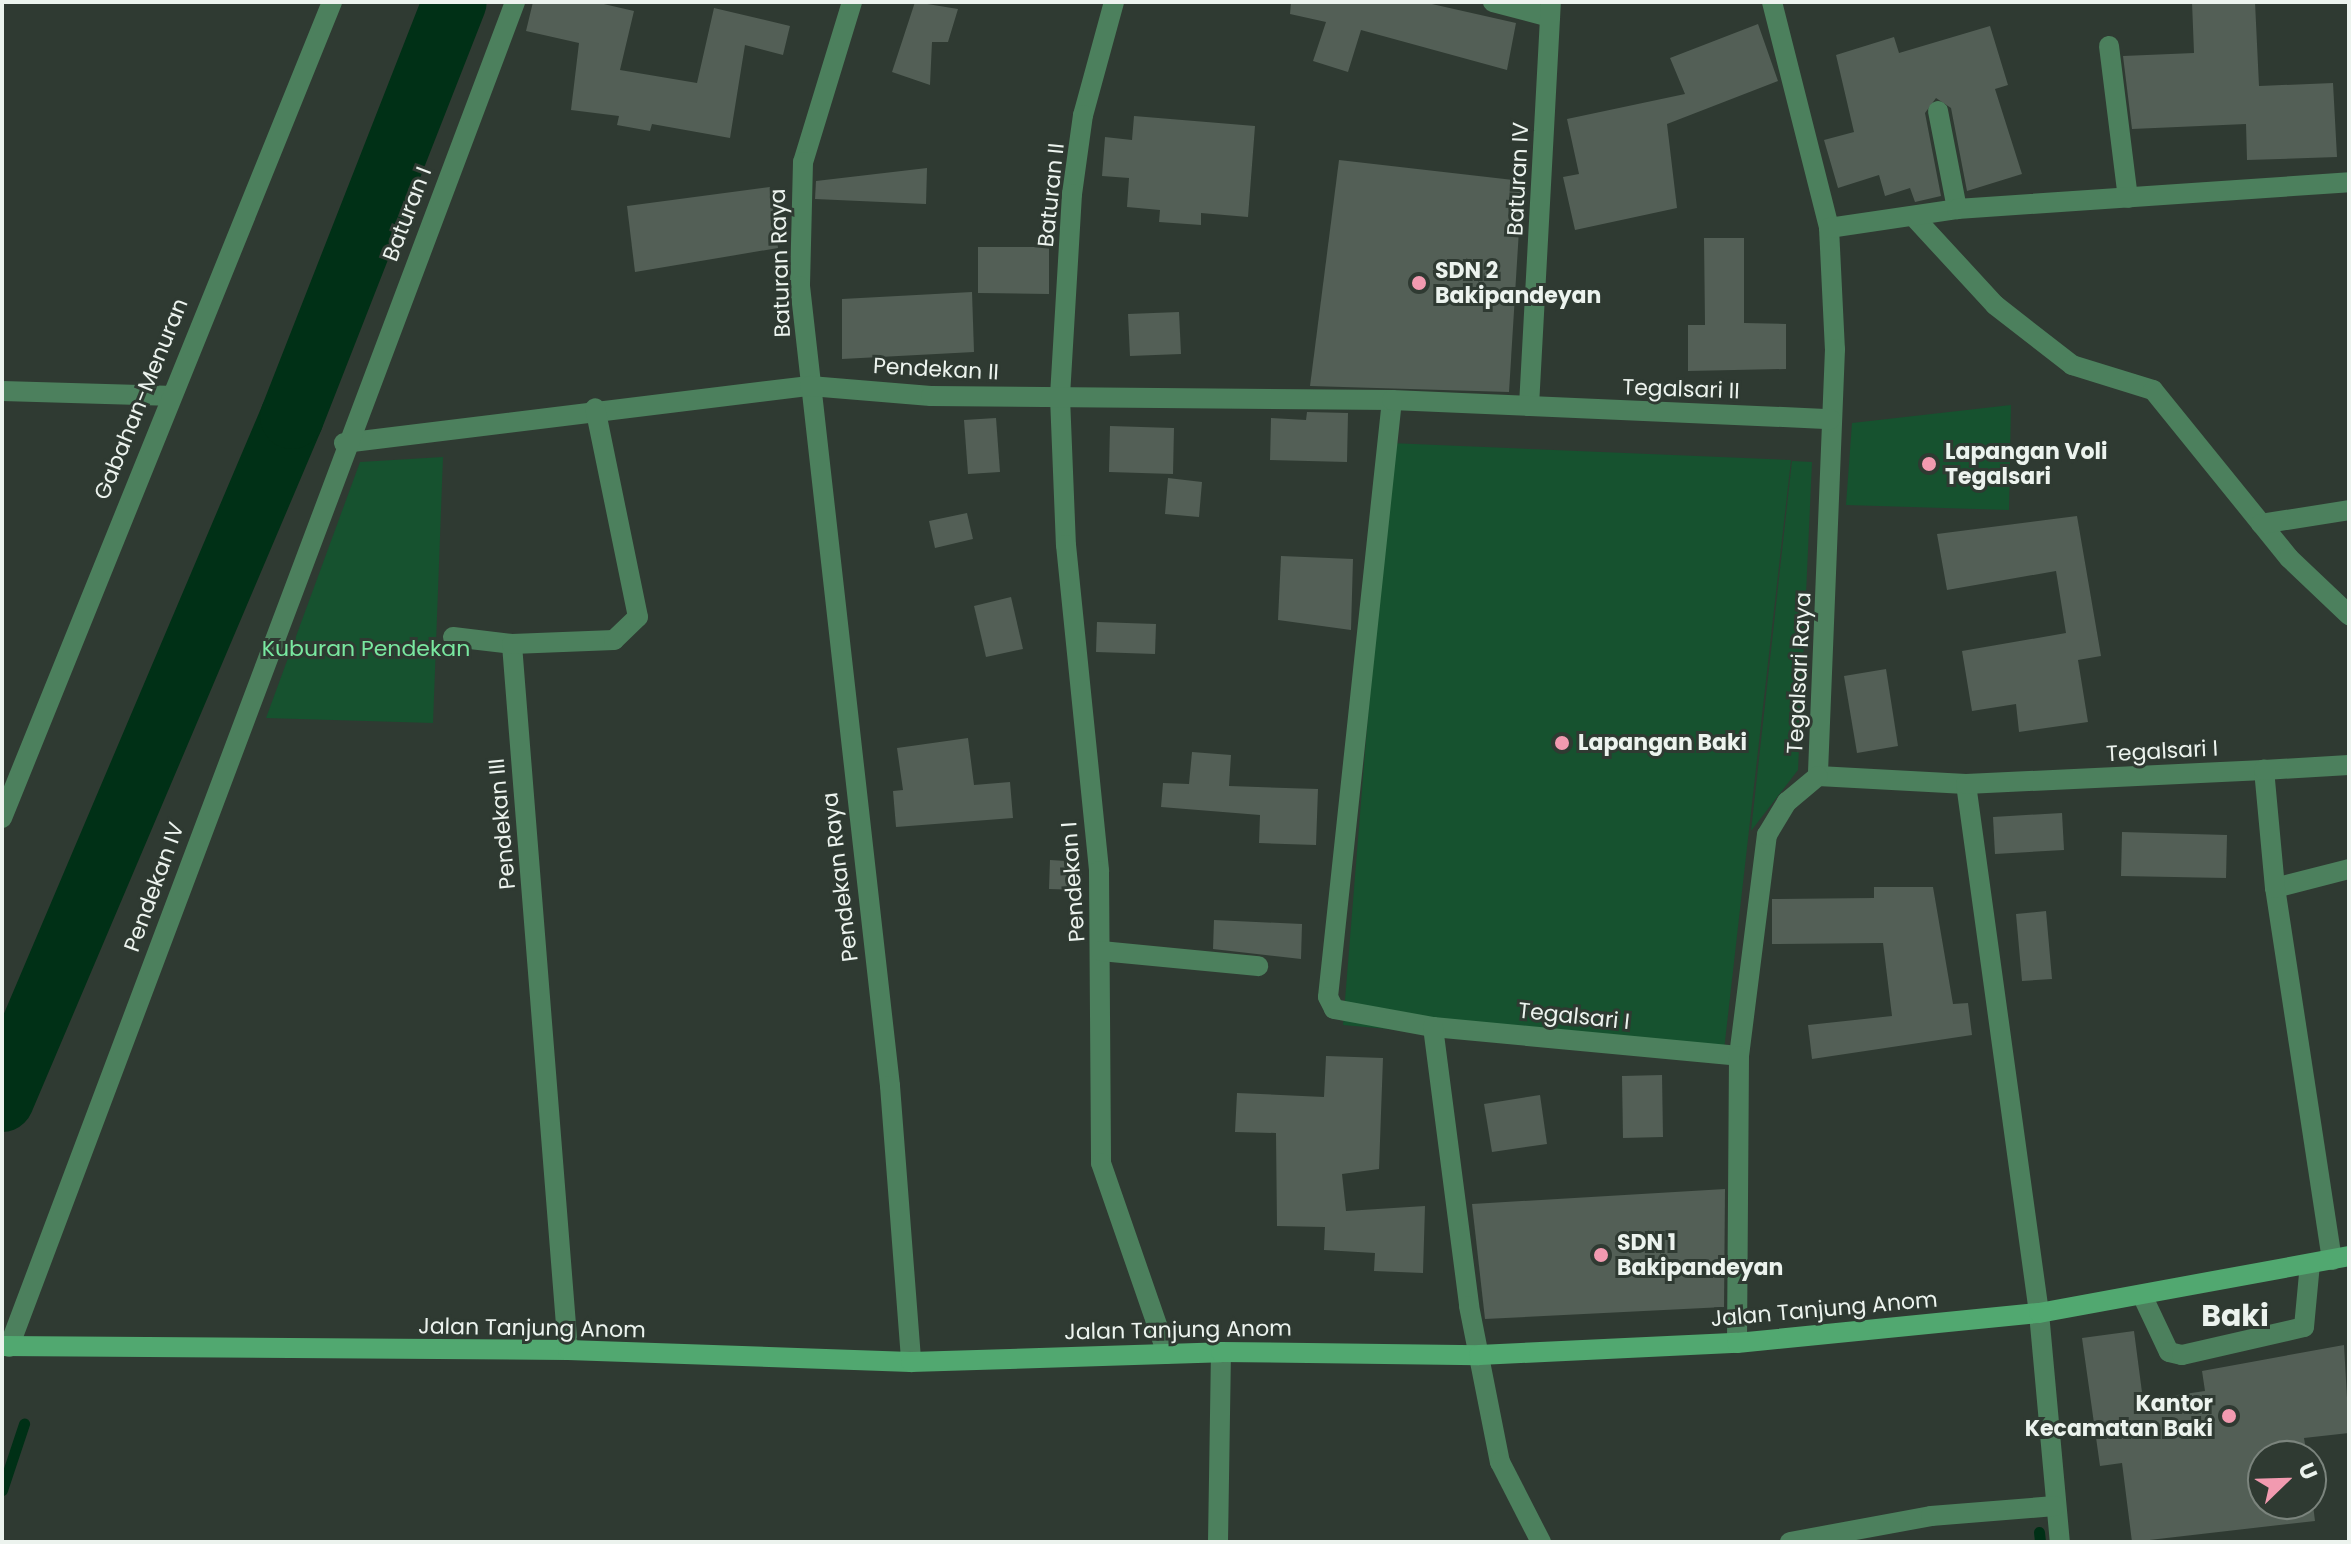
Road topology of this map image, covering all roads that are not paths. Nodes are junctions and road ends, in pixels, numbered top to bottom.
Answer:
1 (332, 2) edge
2 (515, 2) edge
3 (852, 2) edge
4 (1114, 2) edge
5 (1493, 2) edge
6 (1772, 2) edge
7 (1551, 9) edge
8 (2109, 46) dead end
9 (1938, 111) dead end
10 (2349, 182) edge
11 (2128, 198) junction
12 (1957, 209) junction
13 (1913, 216) junction
14 (1829, 228) junction
15 (810, 386) junction
16 (2, 391) edge
17 (166, 396) junction
18 (1060, 397) junction
19 (1392, 400) junction
20 (1529, 406) junction
21 (595, 408) junction
22 (1831, 419) junction
23 (344, 443) junction
24 (2349, 510) edge
25 (2261, 524) junction
26 (2349, 615) edge
27 (453, 637) dead end
28 (512, 644) junction
29 (2349, 765) edge
30 (2264, 770) junction
31 (1818, 776) junction
32 (1966, 784) junction
33 (2, 818) edge
34 (2349, 869) edge
35 (2275, 888) junction
36 (1101, 951) junction
37 (1258, 966) dead end
38 (1433, 1027) junction
39 (1739, 1056) junction
40 (2340, 1258) edge
41 (2310, 1264) junction
42 (2142, 1295) junction
43 (2039, 1313) junction
44 (1737, 1343) junction
45 (6, 1347) edge
46 (568, 1350) junction
47 (1221, 1352) junction
48 (1167, 1354) junction
49 (1479, 1355) junction
50 (911, 1362) junction
51 (2055, 1506) junction
52 (1218, 1542) edge
53 (1541, 1542) edge
54 (1790, 1542) edge
55 (2060, 1542) edge

1 - 17 street, Gabahan-Menuran
2 - 23 street, Baturan I
3 - 15 street, Baturan Raya
4 - 18 street, Baturan II
5 - 7 street
6 - 14 street, Tegalsari Raya
7 - 20 street, Baturan IV
8 - 11 street
9 - 12 street
10 - 11 street
11 - 12 street
12 - 13 street
13 - 14 street
13 - 25 street
14 - 22 street, Tegalsari Raya
15 - 18 street, Pendekan II
15 - 21 street, Pendekan II
15 - 50 street, Pendekan Raya
16 - 17 street
17 - 33 street, Gabahan-Menuran
18 - 19 street, Pendekan II
18 - 36 street, Pendekan I
19 - 20 street, Pendekan II
19 - 38 street, Tegalsari I
20 - 22 street, Tegalsari II
21 - 23 street, Pendekan II
21 - 28 street
22 - 31 street, Tegalsari Raya
23 - 45 street, Pendekan IV
24 - 25 street
25 - 26 street
27 - 28 street
28 - 46 street, Pendekan III
29 - 30 street
30 - 32 street, Tegalsari I
30 - 35 street
31 - 32 street, Tegalsari Raya
31 - 39 street
32 - 43 street
34 - 35 street
35 - 40 street
36 - 37 street
36 - 48 street, Pendekan I
38 - 39 street, Tegalsari I
38 - 49 street
39 - 44 street
40 - 41 main road, Jalan Tanjung Anom
41 - 42 main road, Jalan Tanjung Anom
41 - 42 street
42 - 43 main road, Jalan Tanjung Anom
43 - 44 main road, Jalan Tanjung Anom
43 - 51 street
44 - 49 main road, Jalan Tanjung Anom
45 - 46 main road, Jalan Tanjung Anom
46 - 50 main road, Jalan Tanjung Anom
47 - 48 main road, Jalan Tanjung Anom
47 - 49 main road, Jalan Tanjung Anom
47 - 52 street
48 - 50 main road, Jalan Tanjung Anom
49 - 53 street
51 - 54 street
51 - 55 street

